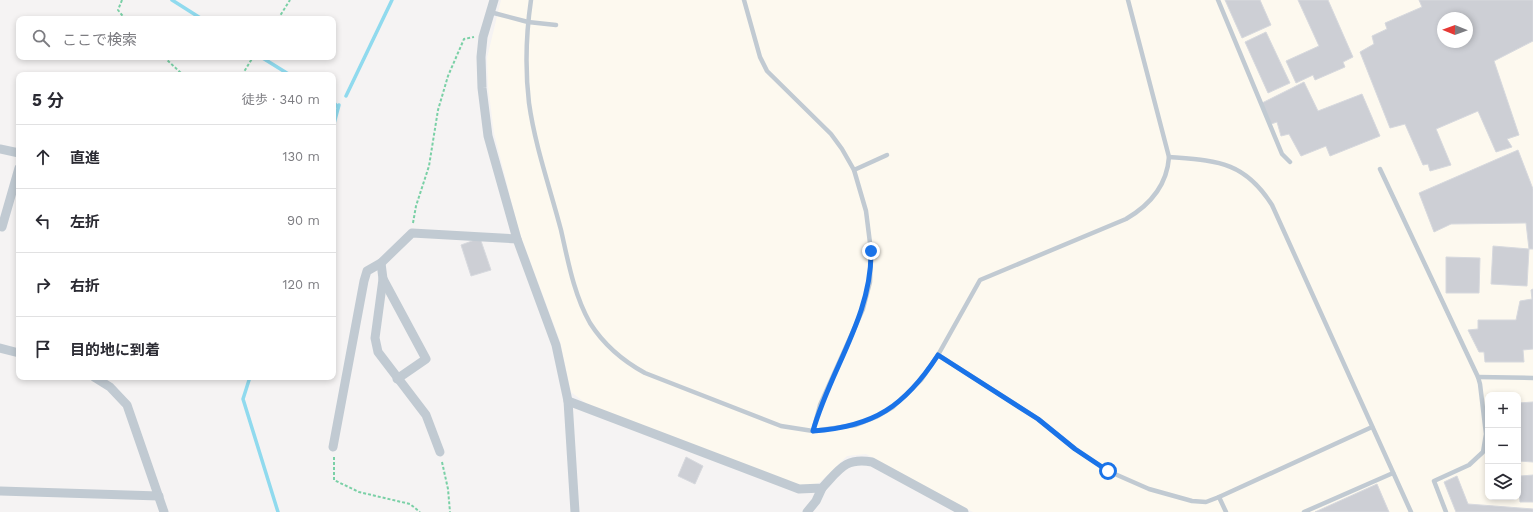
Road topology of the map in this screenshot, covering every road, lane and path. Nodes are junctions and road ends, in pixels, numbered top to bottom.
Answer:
1 (122, 0) edge
2 (290, 0) edge
3 (494, 0) edge
4 (531, 0) edge
5 (744, 0) edge
6 (1128, 0) edge
7 (1218, 0) edge
8 (490, 12) junction
9 (123, 16) edge
10 (280, 16) edge
11 (528, 22) junction
12 (556, 24) dead end
13 (483, 37) junction
14 (167, 60) edge
15 (252, 60) edge
16 (180, 72) edge
17 (244, 72) edge
18 (0, 149) edge
19 (16, 152) edge
20 (887, 155) dead end
21 (1169, 157) junction
22 (1290, 162) dead end
23 (1380, 169) dead end
24 (854, 170) junction
25 (16, 178) edge
26 (2, 226) dead end
27 (412, 233) junction
28 (517, 239) junction
29 (381, 263) junction
30 (383, 279) junction
31 (0, 348) edge
32 (16, 352) edge
33 (938, 355) junction
34 (1478, 377) junction
35 (1533, 378) edge
36 (397, 379) junction
37 (99, 380) edge
38 (568, 401) junction
39 (1372, 427) junction
40 (813, 431) junction
41 (333, 447) joint
42 (440, 452) joint
43 (1393, 473) junction
44 (822, 488) junction
45 (0, 491) edge
46 (158, 496) junction
47 (1219, 497) junction
48 (164, 512) edge
49 (420, 512) edge
50 (450, 512) edge
51 (575, 512) edge
52 (807, 512) edge
53 (964, 512) edge
54 (1226, 512) edge
55 (1304, 512) edge
56 (1411, 512) edge
57 (1446, 512) edge

1 - 9 path
2 - 10 path
3 - 8 street
4 - 11 lane
5 - 24 lane
6 - 21 lane
7 - 22 lane
8 - 11 lane
8 - 13 street
11 - 12 lane
11 - 40 lane
13 - 27 path
13 - 28 street
14 - 16 path
15 - 17 path
18 - 19 street
20 - 24 lane
21 - 33 lane
21 - 39 lane
23 - 34 lane
24 - 40 lane
25 - 26 street
27 - 28 street
27 - 29 street
28 - 38 street
29 - 30 street
29 - 41 street
30 - 36 street
30 - 36 street
31 - 32 street
33 - 40 lane
33 - 47 lane
34 - 35 lane
34 - 57 lane
36 - 42 street
37 - 46 street
38 - 44 street
38 - 51 street
39 - 43 lane
39 - 47 lane
41 - 49 path
42 - 50 path
43 - 55 lane
43 - 56 lane
44 - 52 street
44 - 53 street
45 - 46 street
46 - 48 street
47 - 54 lane

